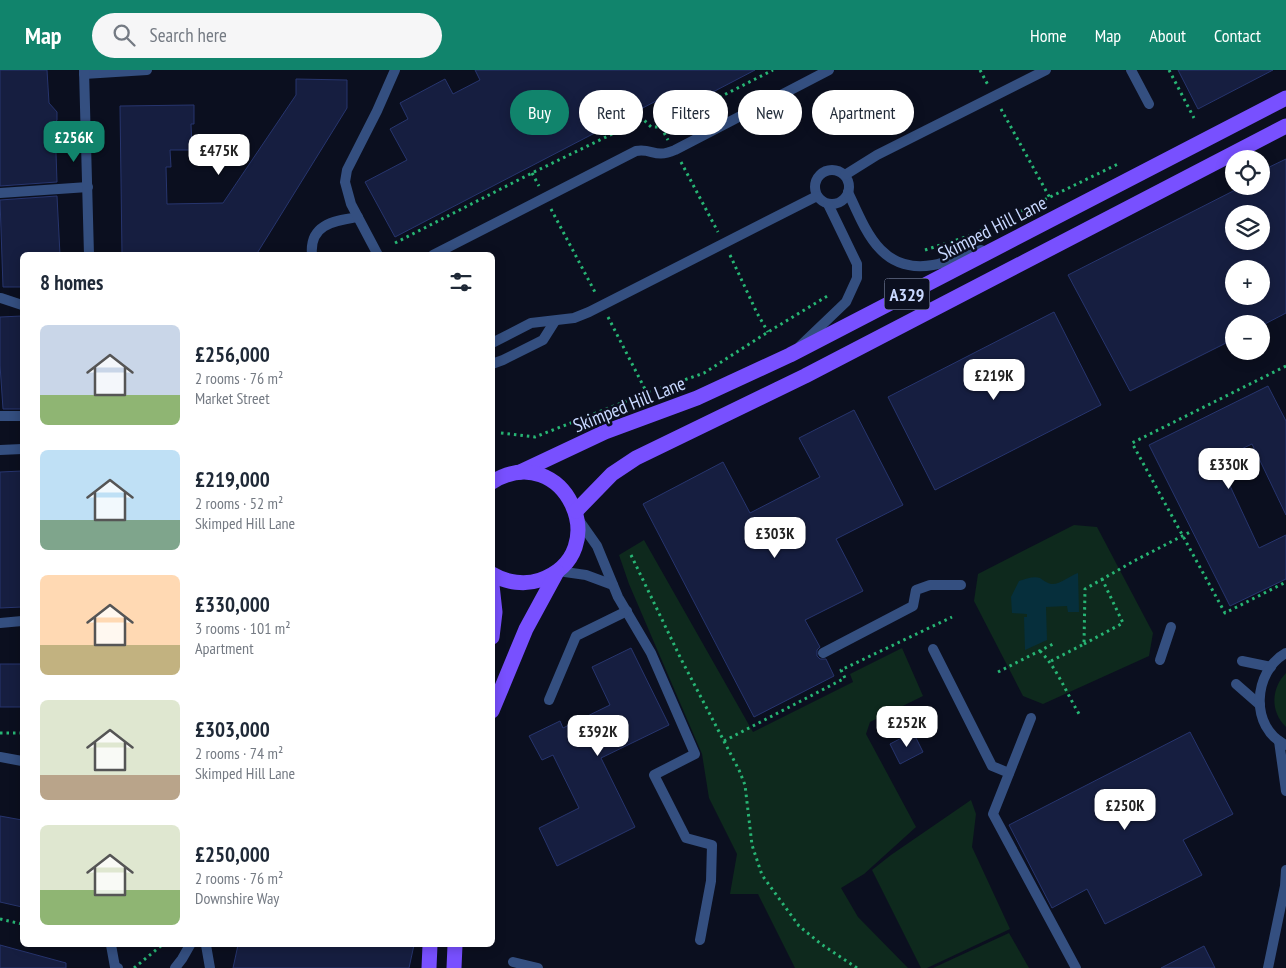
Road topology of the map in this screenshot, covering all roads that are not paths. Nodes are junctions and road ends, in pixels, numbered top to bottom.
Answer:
1 (147, 70) edge
2 (395, 70) edge
3 (828, 70) edge
4 (1046, 70) edge
5 (1131, 70) edge
6 (84, 72) edge
7 (1286, 98) edge
8 (1149, 104) dead end
9 (1286, 126) edge
10 (845, 175) junction
11 (88, 187) junction
12 (848, 192) junction
13 (0, 193) edge
14 (817, 196) junction
15 (828, 204) junction
16 (358, 217) junction
17 (1014, 240) junction
18 (89, 252) edge
19 (312, 252) edge
20 (376, 252) edge
21 (439, 252) edge
22 (0, 298) edge
23 (20, 304) edge
24 (555, 321) junction
25 (495, 341) edge
26 (790, 355) junction
27 (495, 363) edge
28 (0, 416) edge
29 (20, 416) edge
30 (20, 449) edge
31 (0, 450) edge
32 (520, 472) junction
33 (495, 480) edge
34 (577, 514) junction
35 (558, 571) junction
36 (495, 575) edge
37 (613, 585) junction
38 (962, 585) dead end
39 (627, 611) junction
40 (20, 621) edge
41 (0, 623) edge
42 (1171, 628) dead end
43 (933, 649) dead end
44 (822, 653) dead end
45 (1286, 653) edge
46 (1160, 660) dead end
47 (1242, 661) dead end
48 (1271, 667) junction
49 (1236, 684) dead end
50 (549, 700) dead end
51 (495, 703) edge
52 (1260, 705) junction
53 (1031, 718) dead end
54 (1282, 743) edge
55 (20, 754) edge
56 (0, 757) edge
57 (20, 761) edge
58 (1009, 773) junction
59 (1286, 791) edge
60 (1286, 870) edge
61 (700, 940) dead end
62 (111, 947) edge
63 (189, 947) edge
64 (206, 947) edge
65 (430, 947) edge
66 (455, 947) edge
67 (513, 962) dead end
68 (116, 967) edge
69 (175, 968) edge
70 (210, 968) edge
71 (429, 968) edge
72 (454, 968) edge
73 (538, 968) edge
74 (1076, 968) edge
75 (1268, 968) edge

1 - 6 street
2 - 16 street
3 - 21 street
4 - 10 street
5 - 8 street
6 - 11 street
7 - 17 main road, Skimped Hill Lane / A329
9 - 34 main road, A329
10 - 12 street
10 - 14 street
11 - 13 street
11 - 18 street
12 - 15 street
12 - 17 street
14 - 15 street
14 - 24 street
15 - 26 street
16 - 19 street
16 - 20 street
17 - 26 main road, Skimped Hill Lane / A329
22 - 23 street
24 - 25 street
24 - 27 street
26 - 32 main road, Skimped Hill Lane / A329
28 - 29 street
30 - 31 street
32 - 33 main road, Skimped Hill Lane
32 - 34 main road
34 - 35 main road
34 - 37 street
35 - 36 main road
35 - 37 street
35 - 51 main road
37 - 39 street
38 - 44 street
39 - 50 street
39 - 61 street
40 - 41 street
42 - 46 street
43 - 58 street
45 - 48 street
47 - 48 street
48 - 52 street
49 - 52 street
52 - 54 street
53 - 58 street
54 - 59 street
55 - 56 street
56 - 57 street
58 - 74 street
60 - 75 street
62 - 68 street
63 - 69 street
64 - 70 street
65 - 71 main road
66 - 72 main road
67 - 73 street

